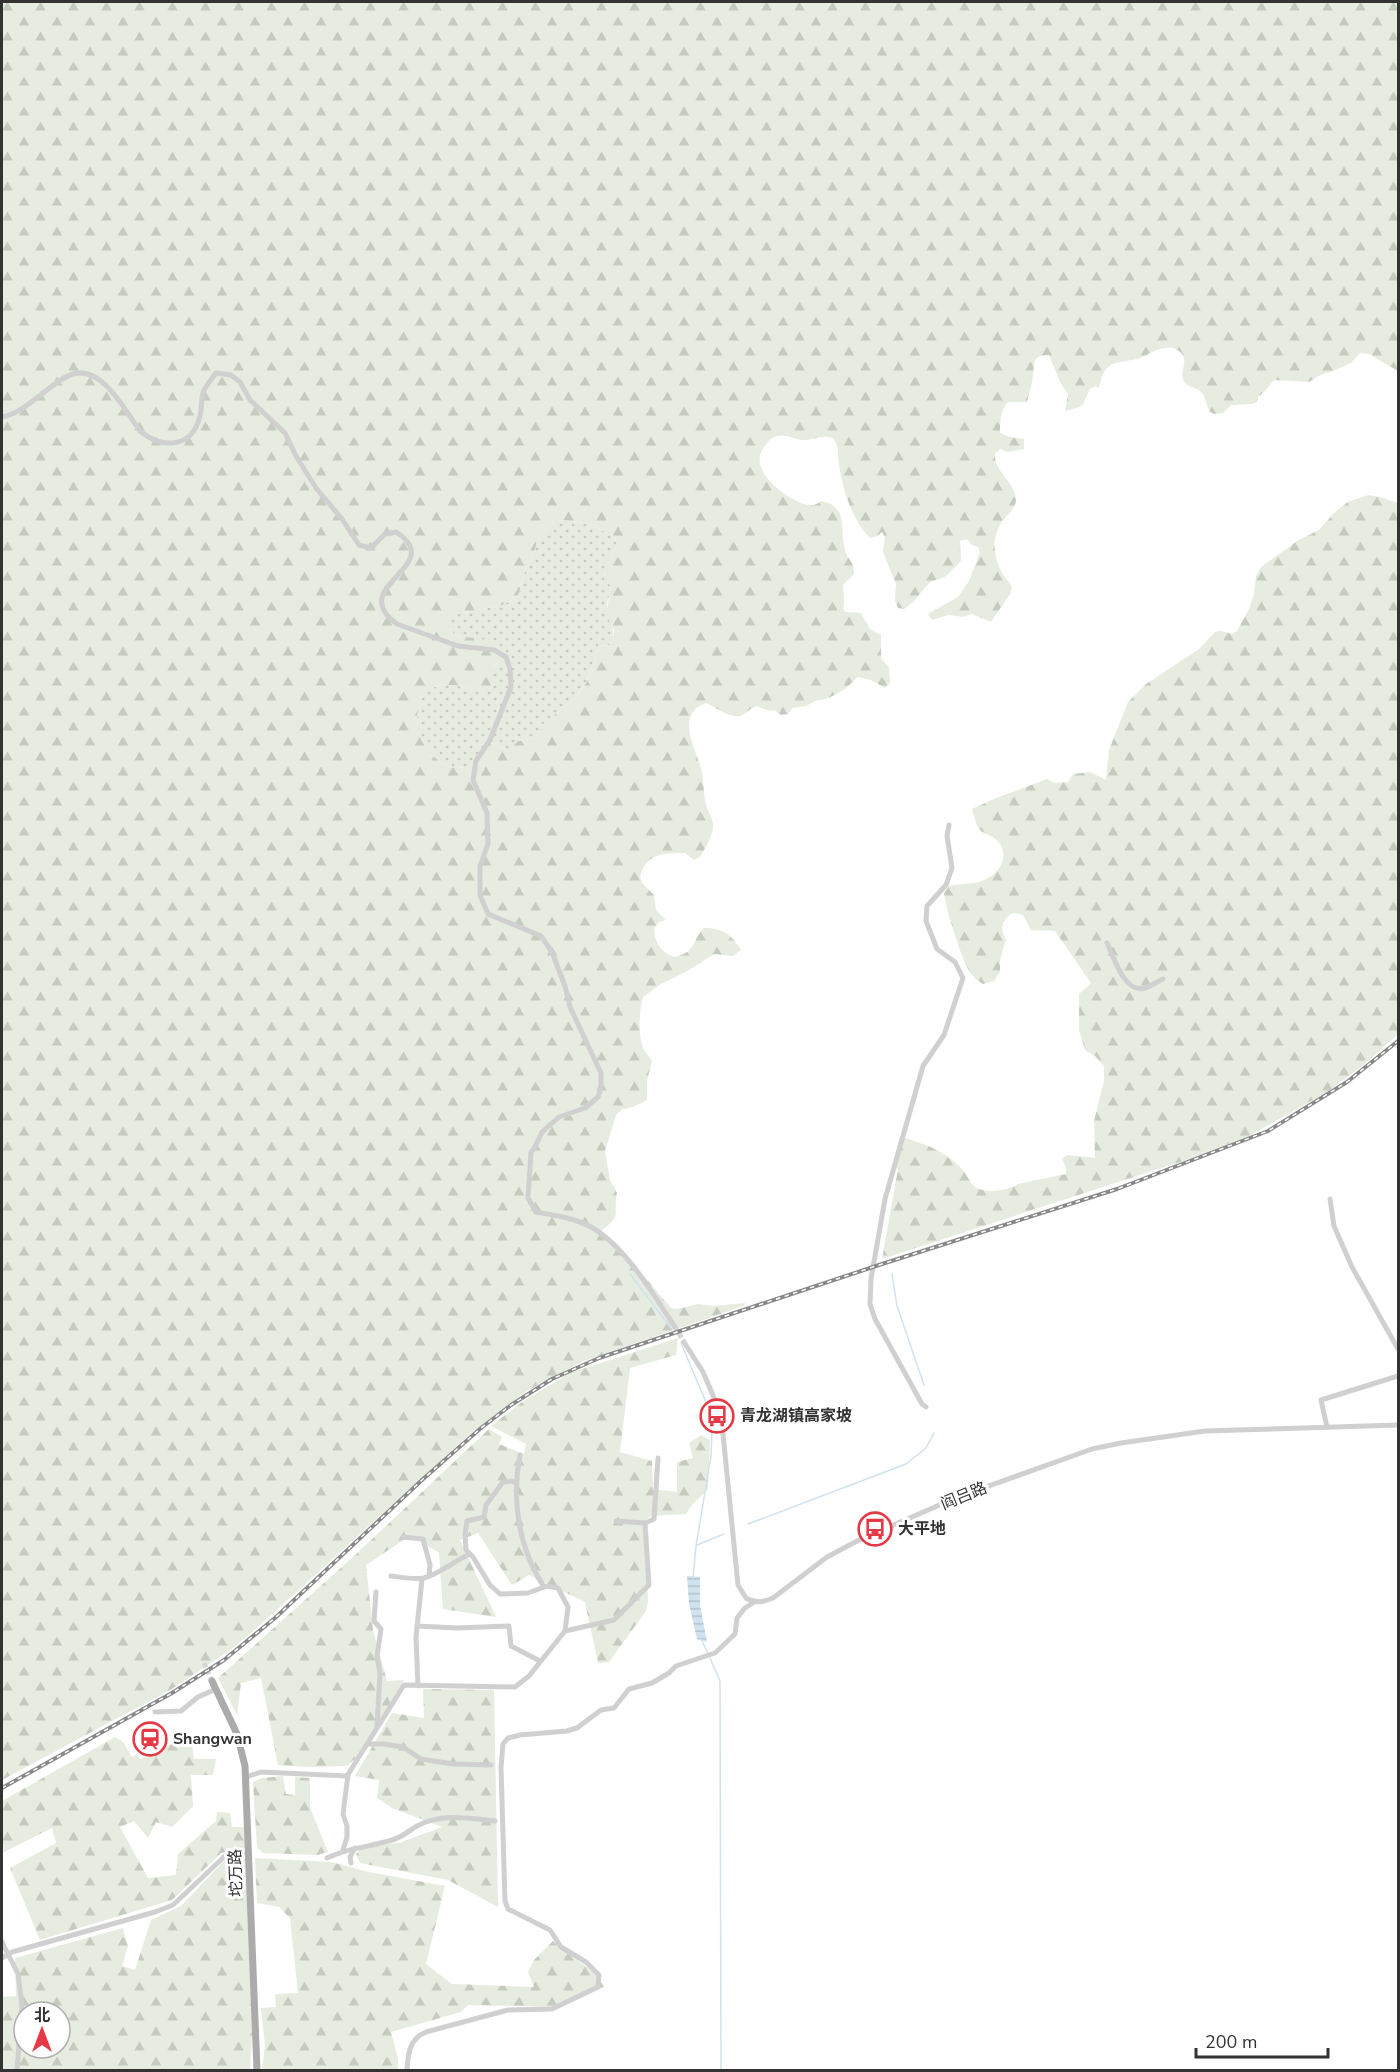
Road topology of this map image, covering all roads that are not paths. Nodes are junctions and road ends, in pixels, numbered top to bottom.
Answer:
1 (2, 417) edge
2 (949, 825) dead end
3 (1107, 943) dead end
4 (1163, 979) dead end
5 (1330, 1199) dead end
6 (675, 1327) tunnel mouth
7 (684, 1342) tunnel mouth
8 (1398, 1349) edge
9 (1398, 1376) edge
10 (926, 1407) dead end
11 (1398, 1425) edge
12 (1328, 1427) junction
13 (519, 1455) dead end
14 (658, 1458) dead end
15 (516, 1483) junction
16 (616, 1521) dead end
17 (645, 1523) junction
18 (403, 1537) dead end
19 (470, 1554) junction
20 (391, 1576) dead end
21 (429, 1576) junction
22 (422, 1579) junction
23 (544, 1587) junction
24 (376, 1592) dead end
25 (754, 1602) junction
26 (417, 1626) junction
27 (565, 1631) junction
28 (540, 1661) junction
29 (212, 1681) tunnel mouth
30 (418, 1686) junction
31 (216, 1689) junction
32 (155, 1712) dead end
33 (377, 1728) junction
34 (368, 1744) junction
35 (491, 1765) dead end
36 (348, 1775) junction
37 (246, 1777) junction
38 (495, 1821) dead end
39 (355, 1848) junction
40 (343, 1851) junction
41 (249, 1853) junction
42 (327, 1858) dead end
43 (351, 1863) dead end
44 (2, 1942) edge
45 (4, 1956) edge
46 (17, 2070) edge
47 (257, 2070) edge
48 (407, 2070) edge

1 - 6 street
2 - 10 street
3 - 4 street
5 - 8 street
7 - 25 street
9 - 12 street
11 - 12 street, 阎吕路
12 - 25 street, 阎吕路
13 - 15 street
14 - 17 street
15 - 19 street
15 - 23 street
16 - 17 street
17 - 27 street
18 - 21 street
19 - 21 street
19 - 23 street
20 - 22 street
21 - 22 street
22 - 26 street
23 - 27 street
24 - 33 street
25 - 48 street
26 - 28 street
26 - 30 street
27 - 28 street
28 - 30 street
29 - 31 main road, 坨万路
30 - 33 street
31 - 32 street
31 - 37 main road, 坨万路
33 - 34 street
34 - 35 street
34 - 36 street
36 - 37 street
36 - 40 street
37 - 41 main road, 坨万路
38 - 39 street
39 - 40 street
39 - 43 street
40 - 42 street
41 - 45 street
41 - 47 main road, 坨万路
44 - 45 street
45 - 46 street

